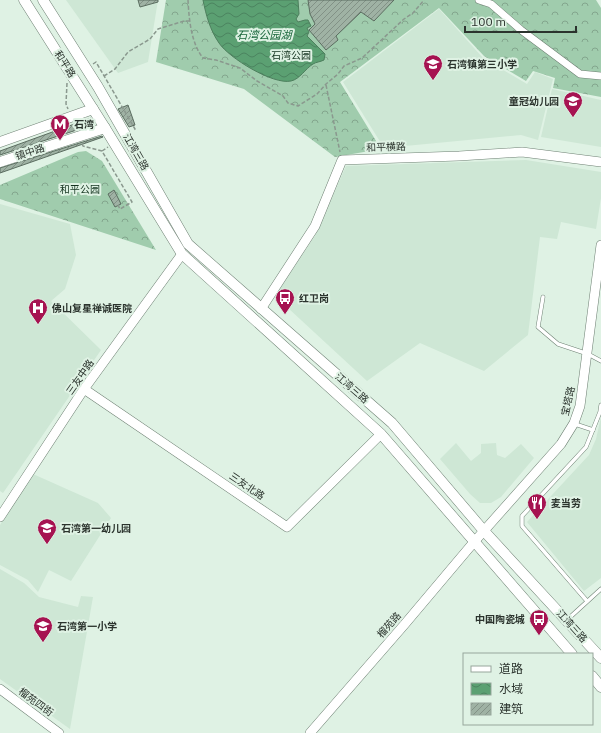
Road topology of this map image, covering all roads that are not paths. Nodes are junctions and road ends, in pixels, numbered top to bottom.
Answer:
1 (24, 0) edge
2 (43, 0) edge
3 (479, 0) edge
4 (601, 76) edge
5 (93, 109) junction
6 (114, 115) junction
7 (105, 128) junction
8 (0, 142) edge
9 (0, 162) edge
10 (601, 162) edge
11 (601, 249) edge
12 (182, 254) junction
13 (543, 297) dead end
14 (261, 309) junction
15 (588, 354) junction
16 (601, 362) edge
17 (84, 389) junction
18 (601, 405) edge
19 (574, 423) junction
20 (593, 430) junction
21 (381, 434) junction
22 (0, 517) edge
23 (484, 531) junction
24 (474, 542) junction
25 (601, 589) edge
26 (587, 601) junction
27 (567, 620) junction
28 (571, 653) edge
29 (601, 658) edge
30 (593, 677) edge
31 (601, 687) edge
32 (0, 689) edge
33 (59, 733) edge
34 (310, 733) edge

1 - 5 main road, 和平路
2 - 6 main road, 和平路
3 - 4 street
5 - 6 main road
5 - 7 main road, 和平路
5 - 8 main road, 镇中路
6 - 7 main road
6 - 14 main road, 江湾三路
7 - 9 main road, 镇中路
7 - 12 main road, 江湾三路
10 - 14 street, 和平横路
11 - 15 street, 宝塔路
12 - 17 street, 三友中路
12 - 21 main road, 江湾三路
13 - 15 lane
14 - 23 main road, 江湾三路
15 - 16 lane
15 - 19 street, 宝塔路
17 - 21 street, 三友北路
17 - 22 street, 三友中路
18 - 20 lane
19 - 20 lane
19 - 23 street, 宝塔路
20 - 26 lane
21 - 24 main road, 江湾三路
23 - 24 street, 榴苑路
23 - 27 main road, 江湾三路
24 - 28 main road, 江湾三路
24 - 34 street, 榴苑路
25 - 26 lane
26 - 27 lane
27 - 29 main road, 江湾三路
30 - 31 main road
32 - 33 street, 榴苑四街

